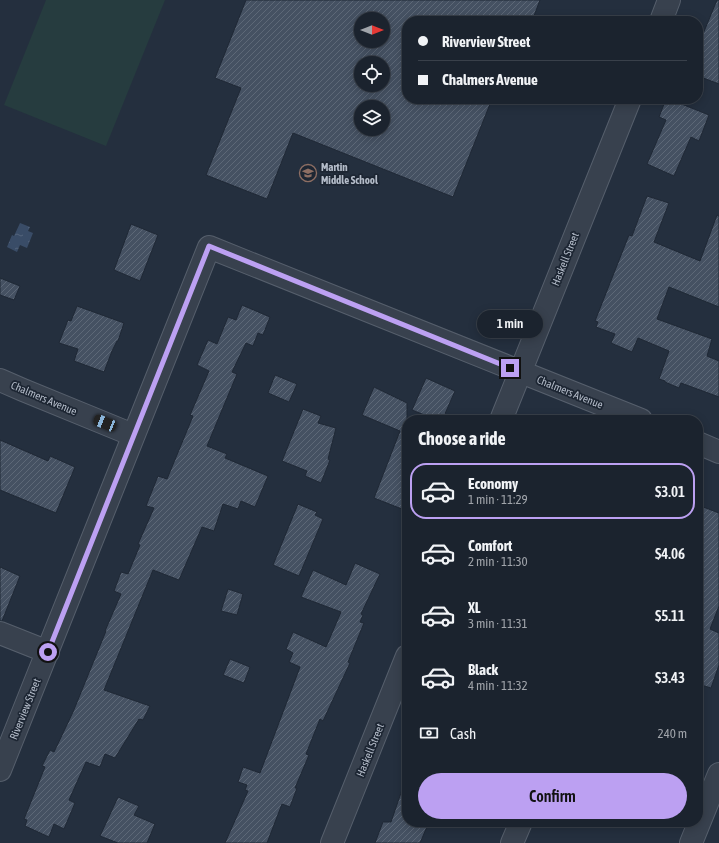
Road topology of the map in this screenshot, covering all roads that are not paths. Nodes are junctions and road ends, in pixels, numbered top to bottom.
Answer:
1 (669, 0) edge
2 (663, 16) edge
3 (628, 104) edge
4 (209, 246) joint
5 (520, 372) junction
6 (0, 380) edge
7 (503, 415) edge
8 (628, 415) edge
9 (133, 435) junction
10 (703, 445) edge
11 (719, 452) edge
12 (0, 633) edge
13 (48, 652) junction
14 (402, 668) edge
15 (0, 770) edge
16 (719, 774) edge
17 (703, 813) edge
18 (519, 827) edge
19 (697, 827) edge
20 (332, 843) edge
21 (512, 843) edge
22 (691, 843) edge

1 - 2 street
3 - 5 street, Haskell Street
4 - 5 street, Chalmers Avenue
4 - 9 street, Riverview Street
5 - 7 street, Haskell Street
5 - 8 street, Chalmers Avenue
6 - 9 street, Chalmers Avenue
9 - 13 street, Riverview Street
10 - 11 street
12 - 13 street
13 - 15 street, Riverview Street
14 - 20 street, Haskell Street
16 - 17 street
18 - 21 street
19 - 22 street

